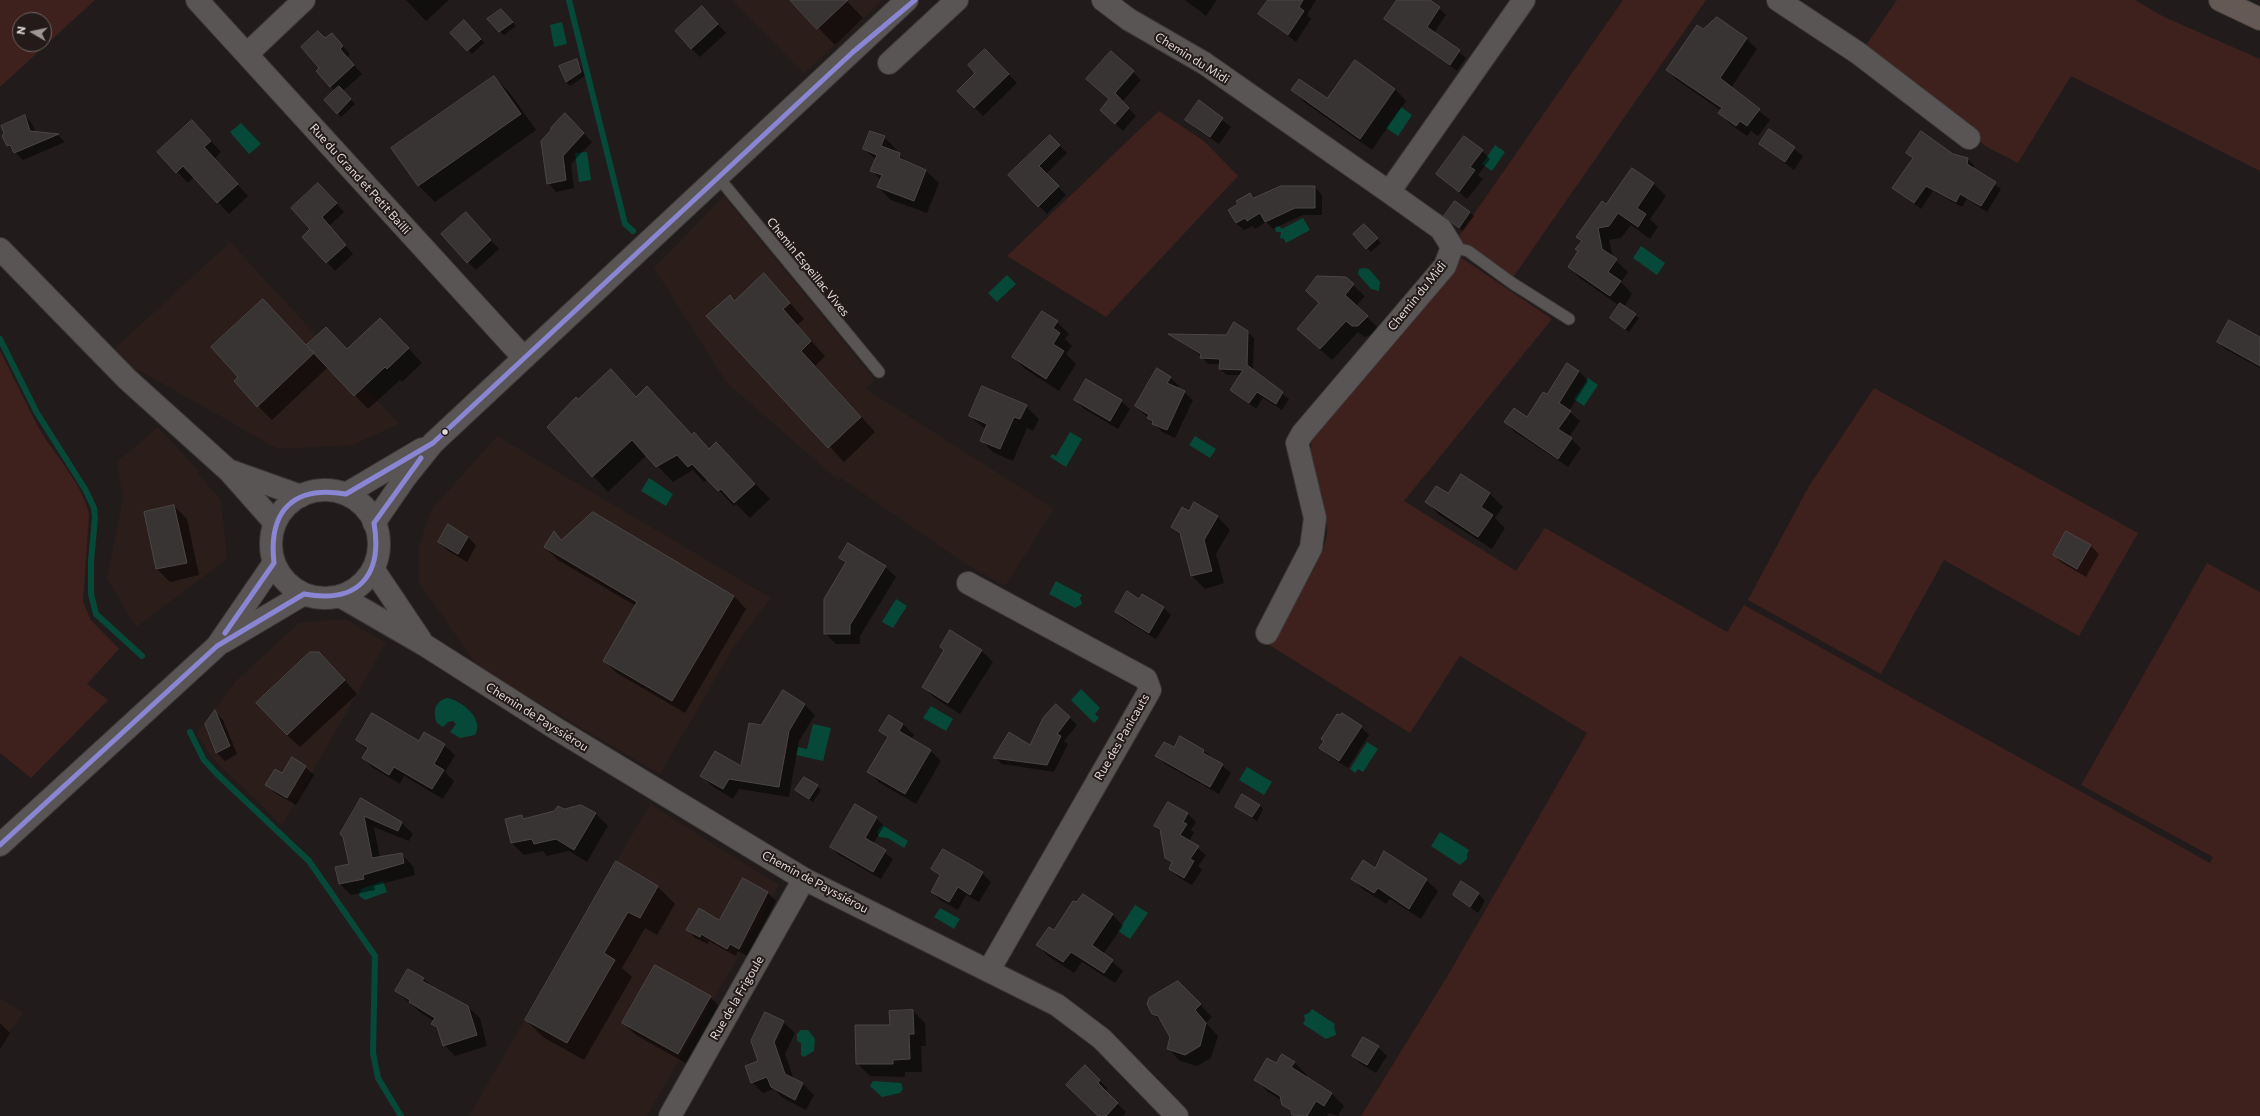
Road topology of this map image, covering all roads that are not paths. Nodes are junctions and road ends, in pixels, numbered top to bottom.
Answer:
1 (197, 0) edge
2 (304, 0) edge
3 (908, 0) edge
4 (915, 0) edge
5 (957, 0) edge
6 (1103, 0) edge
7 (1524, 0) edge
8 (1778, 0) edge
9 (2220, 0) edge
10 (2260, 19) edge
11 (853, 52) junction
12 (247, 54) junction
13 (889, 62) dead end
14 (1969, 138) dead end
15 (718, 177) junction
16 (1389, 192) junction
17 (1452, 247) junction
18 (0, 249) edge
19 (1569, 319) dead end
20 (524, 358) junction
21 (879, 372) dead end
22 (433, 443) junction
23 (229, 471) junction
24 (346, 494) junction
25 (301, 496) junction
26 (275, 523) junction
27 (374, 523) junction
28 (274, 563) junction
29 (373, 569) junction
30 (968, 583) dead end
31 (304, 594) junction
32 (340, 596) junction
33 (1268, 633) dead end
34 (423, 644) junction
35 (217, 646) junction
36 (0, 845) edge
37 (804, 879) junction
38 (989, 970) junction
39 (670, 1116) edge
40 (1177, 1116) edge

1 - 12 street, Rue du Grand et Petit Bailli
2 - 12 street
3 - 11 street
4 - 11 street
5 - 13 street
6 - 16 street, Chemin du Midi
7 - 16 street
8 - 14 street
9 - 10 highway
11 - 15 street
12 - 20 street, Rue du Grand et Petit Bailli
15 - 20 street
15 - 21 lane, Chemin Espeillac Vives
16 - 17 street, Chemin du Midi
17 - 19 lane
17 - 33 street, Chemin du Midi
18 - 23 street
20 - 22 street
22 - 24 street
22 - 27 street
23 - 25 street
23 - 26 street
24 - 25 street
24 - 27 street
25 - 26 street
26 - 28 street
27 - 29 street
28 - 31 street
28 - 35 street
29 - 32 street
29 - 34 street, Chemin de Payssiérou
30 - 38 street, Rue des Panicauts
31 - 32 street
31 - 35 street
32 - 34 street, Chemin de Payssiérou
34 - 37 street, Chemin de Payssiérou
35 - 36 street
37 - 38 street, Chemin de Payssiérou
37 - 39 street, Rue de la Frigoule
38 - 40 street, Chemin de Payssiérou

